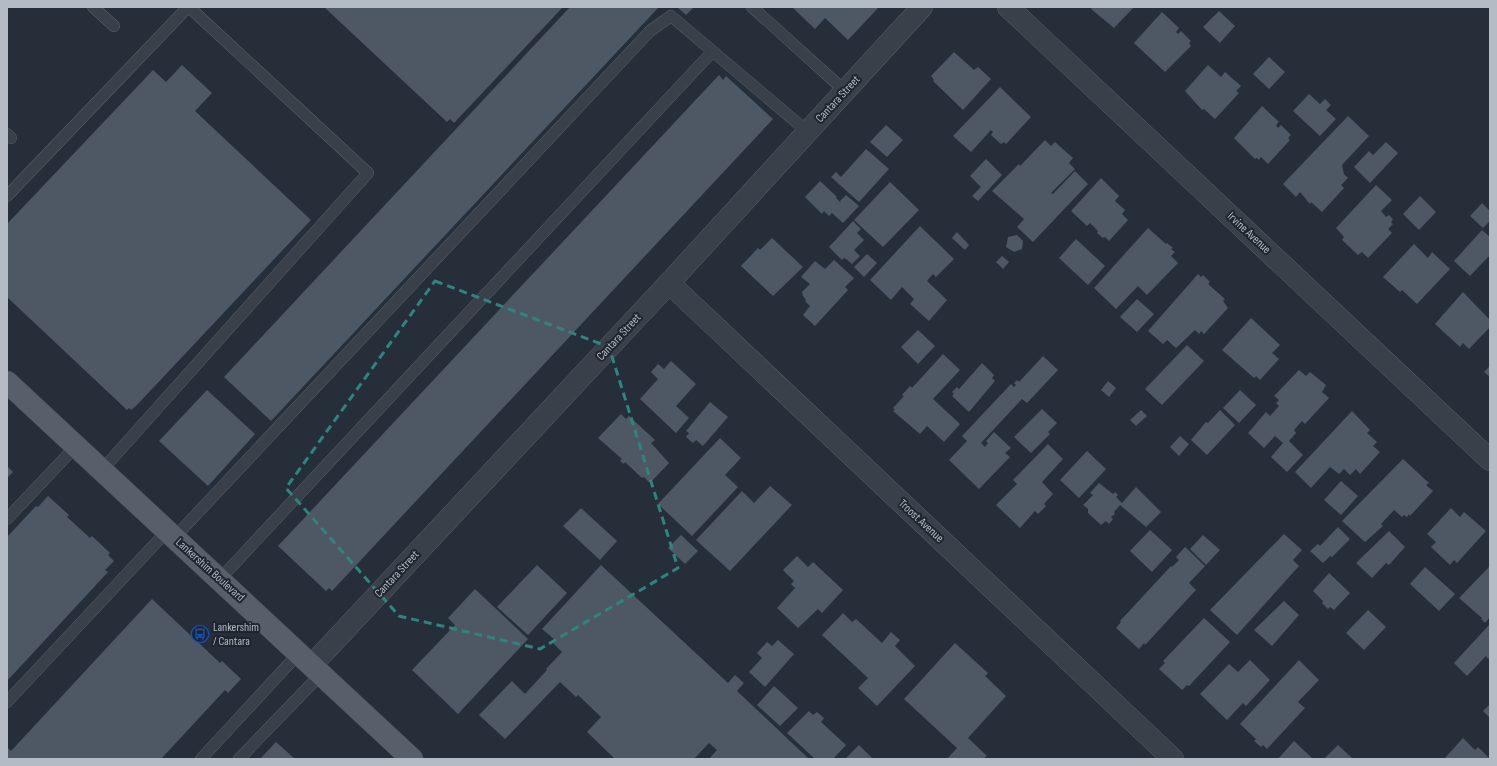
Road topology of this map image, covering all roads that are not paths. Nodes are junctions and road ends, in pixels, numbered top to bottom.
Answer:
1 (93, 7) edge
2 (189, 7) edge
3 (752, 7) edge
4 (922, 7) edge
5 (1008, 7) edge
6 (114, 26) dead end
7 (712, 52) junction
8 (845, 91) junction
9 (808, 132) junction
10 (7, 196) edge
11 (669, 283) junction
12 (7, 382) edge
13 (76, 446) junction
14 (1490, 460) edge
15 (102, 470) junction
16 (7, 519) edge
17 (170, 534) junction
18 (220, 579) junction
19 (311, 664) junction
20 (7, 702) edge
21 (201, 759) edge
22 (239, 759) edge
23 (412, 759) edge
24 (1173, 759) edge

1 - 6 lane
2 - 10 lane
2 - 15 lane
3 - 8 lane
4 - 8 street, Cantara Street
5 - 14 street, Irvine Avenue
7 - 9 lane
7 - 17 lane
7 - 18 lane
8 - 9 street, Cantara Street
9 - 11 street, Cantara Street
11 - 19 street, Cantara Street
11 - 24 street, Troost Avenue
12 - 13 main road, Lankershim Boulevard
13 - 15 main road, Lankershim Boulevard
13 - 16 lane
15 - 17 main road, Lankershim Boulevard
17 - 18 main road, Lankershim Boulevard
17 - 20 lane
18 - 19 main road, Lankershim Boulevard
19 - 21 lane
19 - 22 lane
19 - 23 main road, Lankershim Boulevard

